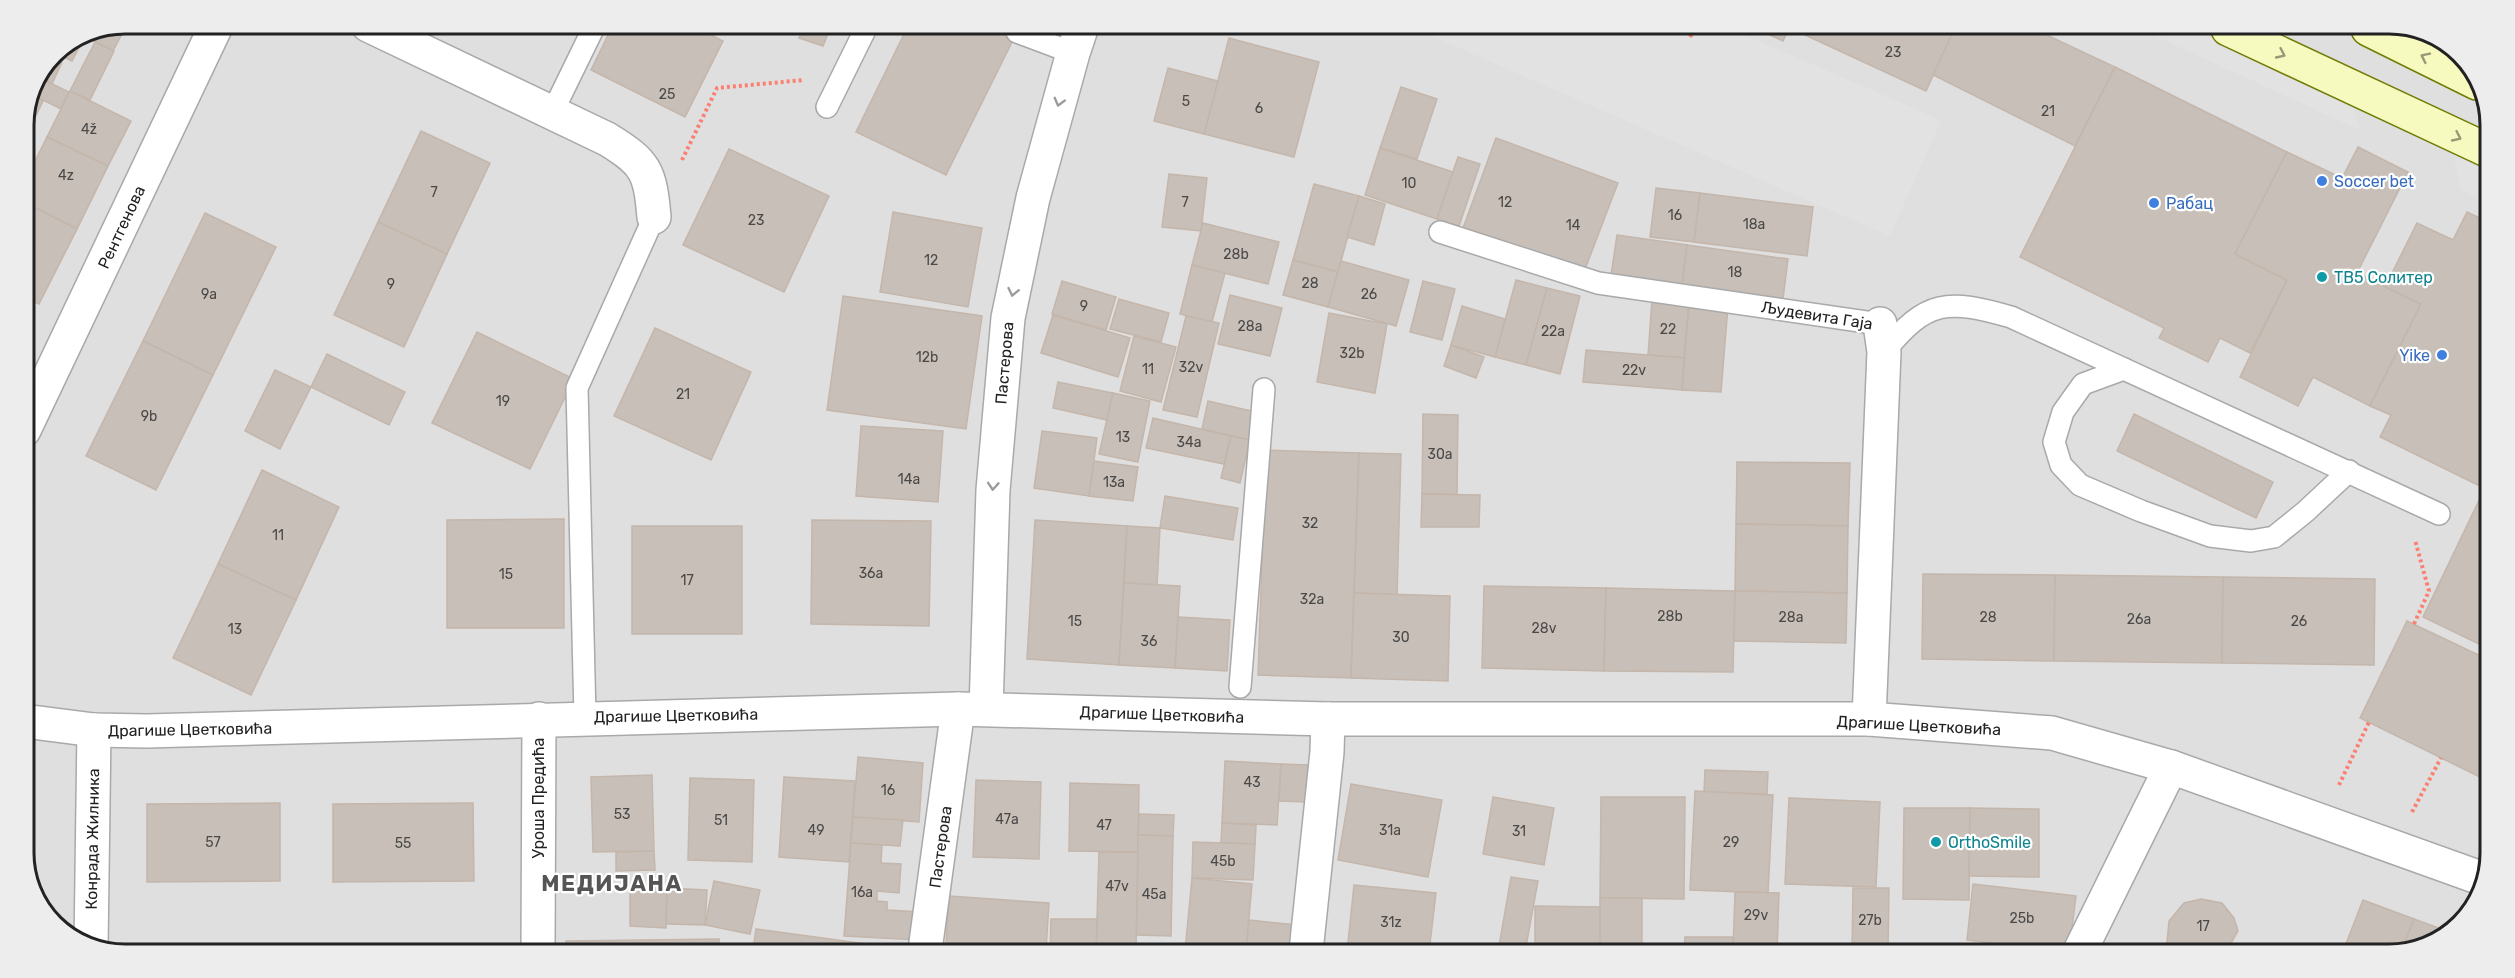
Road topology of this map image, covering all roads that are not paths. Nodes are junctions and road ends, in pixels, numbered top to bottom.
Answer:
1 (212, 34) edge
2 (387, 34) edge
3 (591, 34) edge
4 (863, 34) edge
5 (1034, 34) edge
6 (2239, 34) edge
7 (2378, 34) edge
8 (1077, 39) edge
9 (2467, 78) edge
10 (827, 107) dead end
11 (552, 113) junction
12 (2480, 147) edge
13 (654, 217) joint
14 (1440, 232) dead end
15 (1882, 338) junction
16 (2124, 369) junction
17 (1263, 388) dead end
18 (34, 408) edge
19 (2349, 471) junction
20 (2439, 514) dead end
21 (1239, 687) dead end
22 (972, 709) junction
23 (585, 717) junction
24 (539, 719) junction
25 (1328, 719) junction
26 (1869, 720) junction
27 (35, 722) edge
28 (94, 730) junction
29 (2171, 766) junction
30 (2477, 877) edge
31 (91, 937) edge
32 (538, 944) edge
33 (926, 944) edge
34 (1307, 944) edge
35 (2083, 944) edge

1 - 18 street, Рентгенова
2 - 11 street
3 - 11 lane
4 - 10 lane
5 - 8 lane
6 -> 12 main road
9 -> 7 main road
8 -> 22 street, Пастерова
11 - 13 street
13 - 23 lane
14 - 15 lane, Људевита Гаја
15 - 16 lane
15 - 26 street, Људевита Гаја
16 - 19 lane
16 - 19 lane
17 - 21 lane
19 - 20 lane
22 - 23 street, Драгише Цветковића
22 - 25 street, Драгише Цветковића
22 - 33 street, Пастерова
23 - 24 street, Драгише Цветковића
24 - 28 street, Драгише Цветковића
24 - 32 street, Уроша Предића
25 - 26 street, Драгише Цветковића
25 - 34 street
26 - 29 street, Драгише Цветковића
27 - 28 street, Драгише Цветковића
28 - 31 street, Конрада Жилника
29 - 30 street, Драгише Цветковића
29 - 35 street

